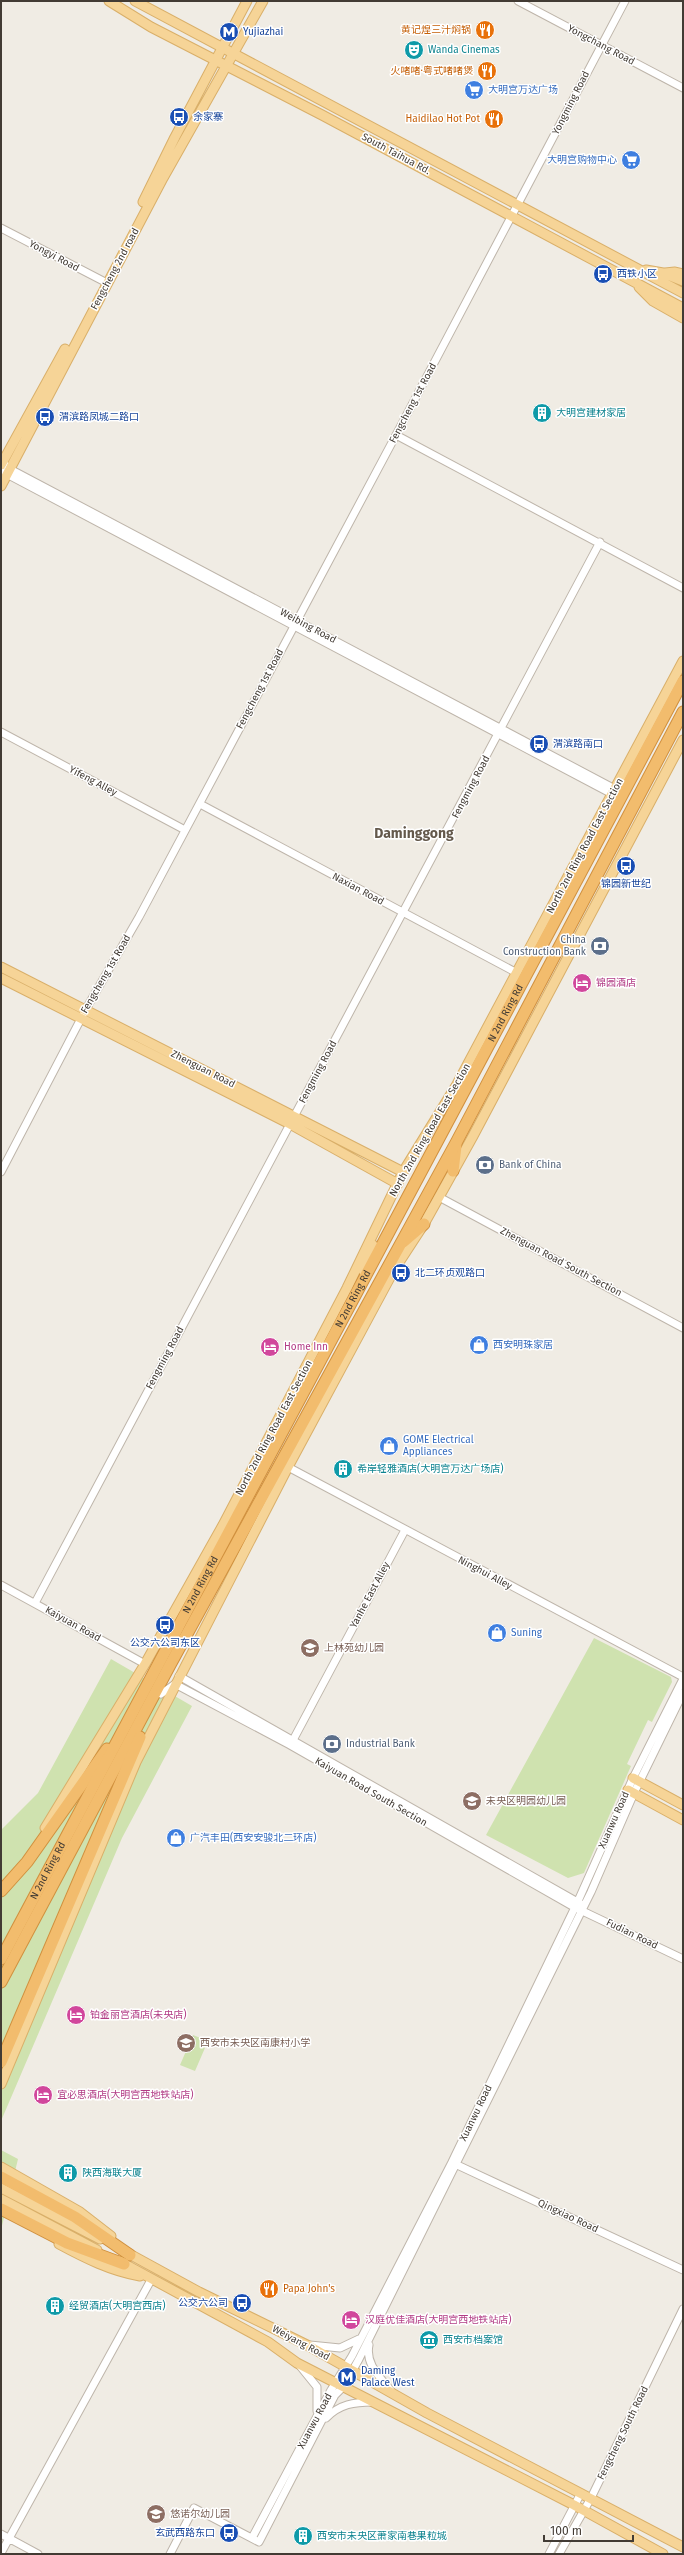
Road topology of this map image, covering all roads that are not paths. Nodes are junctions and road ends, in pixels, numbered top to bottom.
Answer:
1 (109, 1) edge
2 (136, 1) edge
3 (247, 1) edge
4 (263, 1) edge
5 (518, 1) edge
6 (625, 1) edge
7 (601, 45) junction
8 (223, 48) junction
9 (234, 55) junction
10 (217, 61) junction
11 (226, 66) junction
12 (683, 88) edge
13 (518, 205) junction
14 (512, 217) junction
15 (1, 228) edge
16 (638, 269) junction
17 (662, 273) junction
18 (683, 274) edge
19 (632, 281) junction
20 (683, 281) edge
21 (105, 282) junction
22 (683, 293) edge
23 (660, 305) junction
24 (683, 308) edge
25 (683, 318) edge
26 (683, 325) edge
27 (396, 435) junction
28 (4, 467) edge
29 (1, 486) edge
30 (600, 542) junction
31 (683, 588) edge
32 (295, 623) junction
33 (683, 661) edge
34 (683, 681) edge
35 (683, 712) edge
36 (501, 731) junction
37 (1, 732) edge
38 (683, 740) edge
39 (614, 792) junction
40 (200, 804) junction
41 (185, 830) junction
42 (402, 913) junction
43 (1, 967) edge
44 (517, 972) junction
45 (1, 978) edge
46 (86, 1009) junction
47 (81, 1018) junction
48 (478, 1068) junction
49 (292, 1120) junction
50 (457, 1141) junction
51 (420, 1144) junction
52 (453, 1171) junction
53 (1, 1172) edge
54 (404, 1172) junction
55 (398, 1184) junction
56 (439, 1197) junction
57 (382, 1215) junction
58 (424, 1224) junction
59 (396, 1248) junction
60 (359, 1287) junction
61 (683, 1328) edge
62 (288, 1468) junction
63 (405, 1530) junction
64 (1, 1585) edge
65 (35, 1603) junction
66 (145, 1664) junction
67 (170, 1665) junction
68 (683, 1678) edge
69 (177, 1680) junction
70 (683, 1693) edge
71 (161, 1694) junction
72 (133, 1712) junction
73 (292, 1742) junction
74 (636, 1780) junction
75 (631, 1792) junction
76 (93, 1800) junction
77 (683, 1805) edge
78 (683, 1820) edge
79 (1, 1885) edge
80 (1, 1891) edge
81 (579, 1906) junction
82 (683, 1954) edge
83 (1, 1959) edge
84 (683, 1959) edge
85 (1, 1982) edge
86 (1, 2062) edge
87 (1, 2084) edge
88 (455, 2163) junction
89 (1, 2167) edge
90 (1, 2177) edge
91 (1, 2188) edge
92 (1, 2199) edge
93 (1, 2209) edge
94 (1, 2214) edge
95 (130, 2254) junction
96 (124, 2264) junction
97 (150, 2266) junction
98 (683, 2270) edge
99 (149, 2279) junction
100 (683, 2309) edge
101 (365, 2330) junction
102 (374, 2330) junction
103 (307, 2345) junction
104 (297, 2363) junction
105 (349, 2369) junction
106 (340, 2384) junction
107 (393, 2392) junction
108 (377, 2402) junction
109 (317, 2423) junction
110 (581, 2493) junction
111 (591, 2498) junction
112 (578, 2508) junction
113 (1, 2534) edge
114 (10, 2539) junction
115 (683, 2547) edge
116 (1, 2553) edge
117 (38, 2554) edge
118 (170, 2554) edge
119 (549, 2554) edge
120 (559, 2554) edge
121 (663, 2554) edge

1 - 10 main road, South Taihua Rd.
2 - 8 main road, South Taihua Rd.
3 - 8 main road, Fengcheng 2nd road
4 - 9 main road, Fengcheng 2nd road
5 - 7 street, Yongchang Road
6 - 7 street, Yongming Road
7 - 12 street, Yongchang Road
7 - 13 street, Yongming Road
8 - 9 main road, South Taihua Rd.
8 - 10 main road, Fengcheng 2nd road
9 - 11 main road, Fengcheng 2nd road
9 - 13 main road, South Taihua Rd.
10 - 11 main road, South Taihua Rd.
10 - 21 main road, Fengcheng 2nd road
11 - 14 main road, South Taihua Rd.
11 - 21 main road, Fengcheng 2nd road
13 - 14 street, Fengcheng 1st Road
13 - 16 main road, South Taihua Rd.
14 - 19 main road, South Taihua Rd.
14 - 27 street, Fengcheng 1st Road
15 - 21 street, Yongyi Road
16 - 17 main road
16 - 22 main road, South Taihua Rd.
17 - 18 main road
17 - 20 main road
19 - 23 main road
19 - 24 main road, South Taihua Rd.
21 - 28 main road, Fengcheng 2nd road
23 - 25 main road
23 - 26 main road
27 - 30 street
27 - 32 street, Fengcheng 1st Road
28 - 29 main road, Fengcheng 2nd road
28 - 32 street, Weibing Road
30 - 31 street
30 - 36 street, Fengming Road
32 - 36 street, Weibing Road
32 - 40 street, Fengcheng 1st Road
33 - 39 main road, North 2nd Ring Road East Section
34 - 48 highway, N 2nd Ring Rd
35 - 50 highway, N 2nd Ring Rd
36 - 39 street, Weibing Road
36 - 42 street, Fengming Road
37 - 41 street, Yifeng Alley
38 - 52 main road
39 - 44 main road, North 2nd Ring Road East Section
40 - 41 street, Fengcheng 1st Road
40 - 42 street, Naxian Road
41 - 46 street, Fengcheng 1st Road
42 - 44 street, Naxian Road
42 - 49 street, Fengming Road
43 - 46 main road, Zhenguan Road
44 - 51 main road, North 2nd Ring Road East Section
45 - 47 main road, Zhenguan Road
46 - 47 street, Fengcheng 1st Road
46 - 49 main road, Zhenguan Road
47 - 49 main road, Zhenguan Road
47 - 53 street, Fengcheng 1st Road
48 - 51 main road
48 - 60 highway, N 2nd Ring Rd
49 - 54 main road, Zhenguan Road
49 - 55 main road, Zhenguan Road
49 - 65 street, Fengming Road
50 - 52 highway
50 - 59 highway, N 2nd Ring Rd
51 - 54 main road, North 2nd Ring Road East Section
52 - 56 main road
54 - 55 main road, North 2nd Ring Road East Section
55 - 57 main road, North 2nd Ring Road East Section
56 - 58 main road
56 - 61 street, Zhenguan Road South Section
57 - 60 main road
57 - 66 main road, North 2nd Ring Road East Section
58 - 59 highway
58 - 62 main road
59 - 67 highway, N 2nd Ring Rd
60 - 72 highway, N 2nd Ring Rd
62 - 63 street, Ninghui Alley
62 - 69 main road
63 - 68 street, Ninghui Alley
63 - 73 street, Yanhe East Alley
64 - 65 street, Kaiyuan Road
65 - 66 street, Kaiyuan Road
66 - 79 main road, North 2nd Ring Road East Section
67 - 71 highway
67 - 76 highway, N 2nd Ring Rd
68 - 74 street, Xuanwu Road
69 - 71 street
69 - 73 street, Kaiyuan Road South Section
69 - 87 main road
70 - 74 street, Xuanwu Road
71 - 86 highway
72 - 76 highway, N 2nd Ring Rd
72 - 80 highway
73 - 81 street, Kaiyuan Road South Section
74 - 75 street, Xuanwu Road
74 - 77 main road
75 - 78 main road
75 - 81 street, Xuanwu Road
76 - 83 highway, N 2nd Ring Rd
76 - 85 highway, N 2nd Ring Rd
81 - 82 street, Fudian Road
81 - 84 street, Fudian Road
81 - 88 street, Xuanwu Road
88 - 98 street, Qingxiao Road
88 - 101 street, Xuanwu Road
88 - 102 street, Xuanwu Road
89 - 97 main road
90 - 95 highway
91 - 95 main road, Weiyang Road
92 - 96 main road, Weiyang Road
93 - 96 highway
94 - 99 main road
95 - 97 main road, Weiyang Road
96 - 99 main road, Weiyang Road
97 - 103 main road, Weiyang Road
99 - 104 main road, Weiyang Road
99 - 114 street
100 - 111 street, Fengcheng South Road
101 - 103 street
101 - 105 street, Xuanwu Road
102 - 105 street, Xuanwu Road
102 - 107 street
103 - 105 main road, Weiyang Road
104 - 106 main road, Weiyang Road
104 - 109 street
105 - 106 street, Xuanwu Road
105 - 107 main road, Weiyang Road
106 - 108 main road, Weiyang Road
106 - 109 street, Xuanwu Road
107 - 110 main road, Weiyang Road
108 - 109 street
108 - 112 main road, Weiyang Road
109 - 118 street, Xuanwu Road
110 - 111 main road, Weiyang Road
110 - 112 street, Fengcheng South Road
111 - 112 street, Fengcheng South Road
111 - 115 main road, Weiyang Road
112 - 119 street, Fengcheng South Road
112 - 120 street, Fengcheng South Road
112 - 121 main road, Weiyang Road
113 - 114 street
114 - 116 street
114 - 117 street

